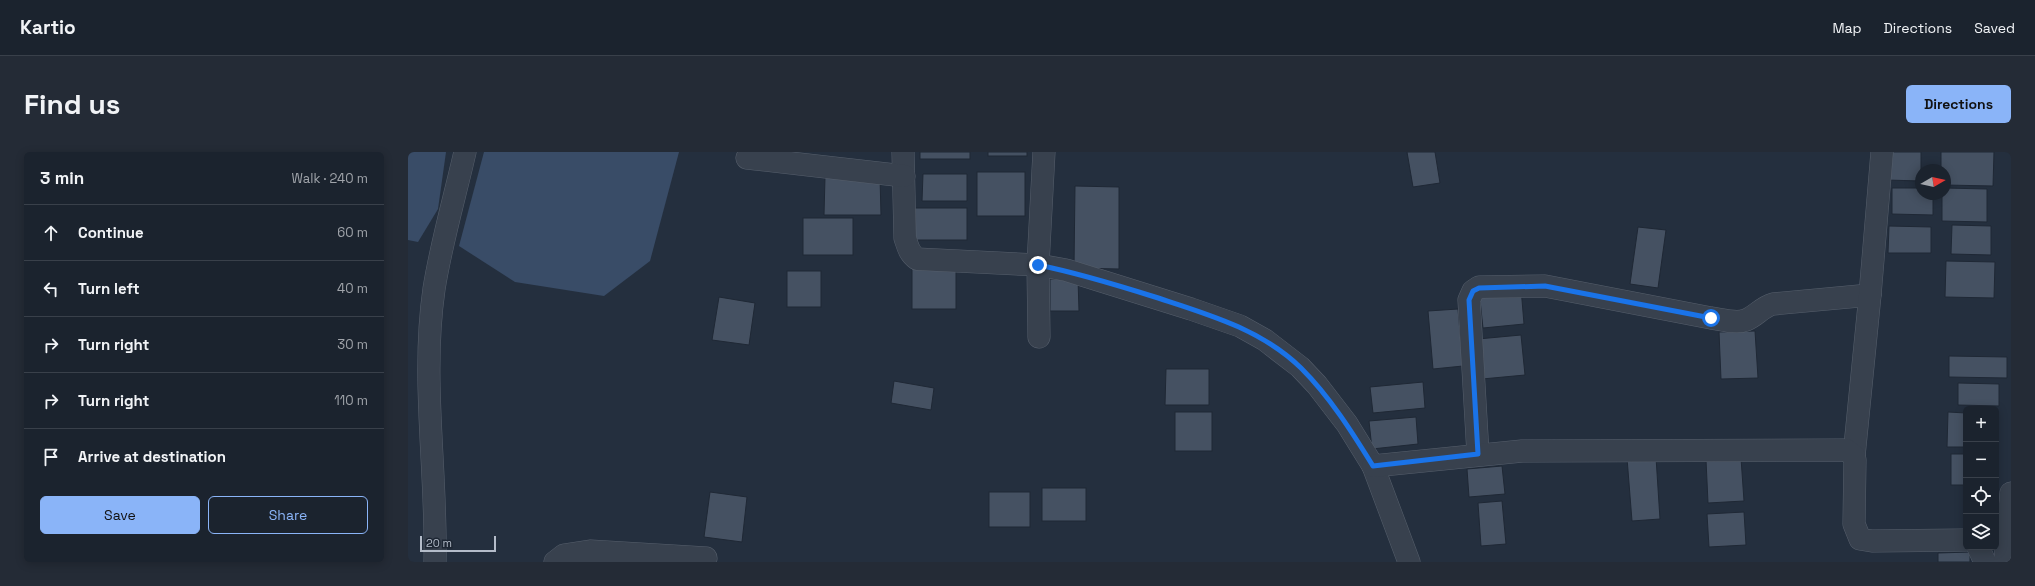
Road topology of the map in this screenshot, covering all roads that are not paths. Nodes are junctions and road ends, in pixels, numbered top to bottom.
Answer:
1 (465, 152) edge
2 (903, 152) edge
3 (1044, 152) edge
4 (1882, 152) edge
5 (747, 158) dead end
6 (904, 176) junction
7 (1038, 265) junction
8 (1870, 295) junction
9 (1039, 337) dead end
10 (1478, 454) junction
11 (1854, 456) junction
12 (1373, 466) junction
13 (2011, 493) edge
14 (1963, 540) edge
15 (1979, 550) edge
16 (706, 558) dead end
17 (435, 562) edge
18 (555, 562) edge
19 (1409, 562) edge
20 (1984, 562) edge
21 (2005, 562) edge

1 - 17 street
2 - 6 street
3 - 7 street
4 - 8 street
5 - 6 street
6 - 7 street
7 - 9 street
7 - 12 street
8 - 10 street
8 - 11 street
10 - 11 street
10 - 12 street
11 - 14 street
12 - 19 street
13 - 21 street
15 - 20 street
16 - 18 street

